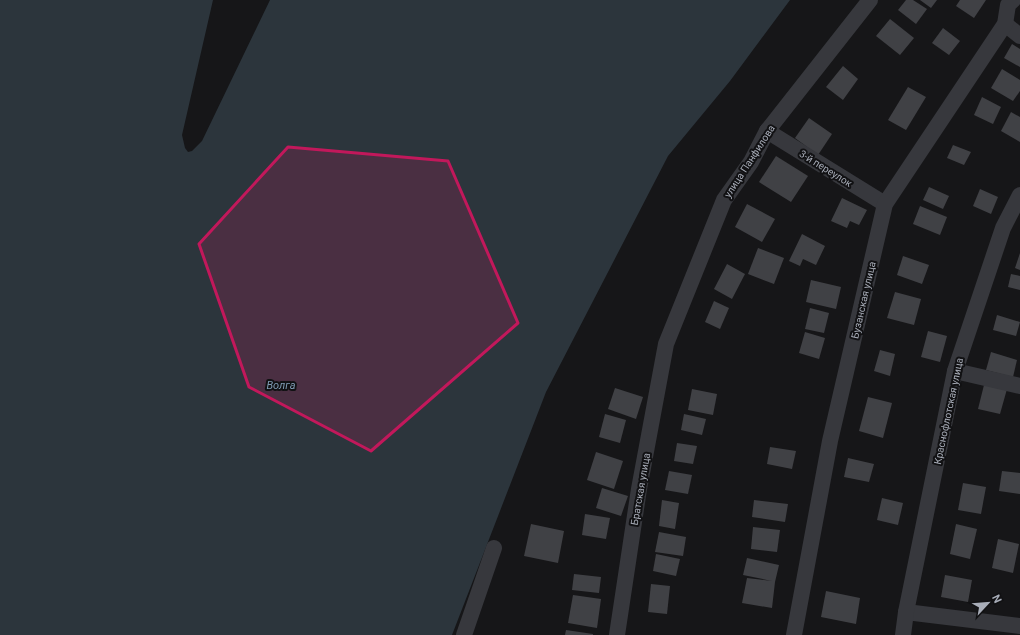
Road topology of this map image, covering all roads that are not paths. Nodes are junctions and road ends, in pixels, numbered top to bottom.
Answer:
1 (870, 0) edge
2 (1008, 2) edge
3 (1005, 24) junction
4 (1020, 36) edge
5 (767, 131) junction
6 (1020, 195) edge
7 (885, 204) junction
8 (666, 344) joint
9 (955, 371) junction
10 (1020, 386) edge
11 (494, 548) dead end
12 (906, 612) junction
13 (1020, 626) edge
14 (464, 635) edge
15 (618, 635) edge
16 (794, 635) edge
17 (903, 635) edge

1 - 5 street, улица Панфилова
2 - 3 street, Бузанская улица
3 - 4 street
3 - 7 street, Бузанская улица
5 - 7 street, 3-й переулок
5 - 8 street, улица Панфилова
6 - 9 street, Краснофлотская улица
7 - 16 street, Бузанская улица
8 - 15 street, Братская улица
9 - 10 street
9 - 12 street, Краснофлотская улица
11 - 14 street
12 - 13 street
12 - 17 street, Краснофлотская улица

